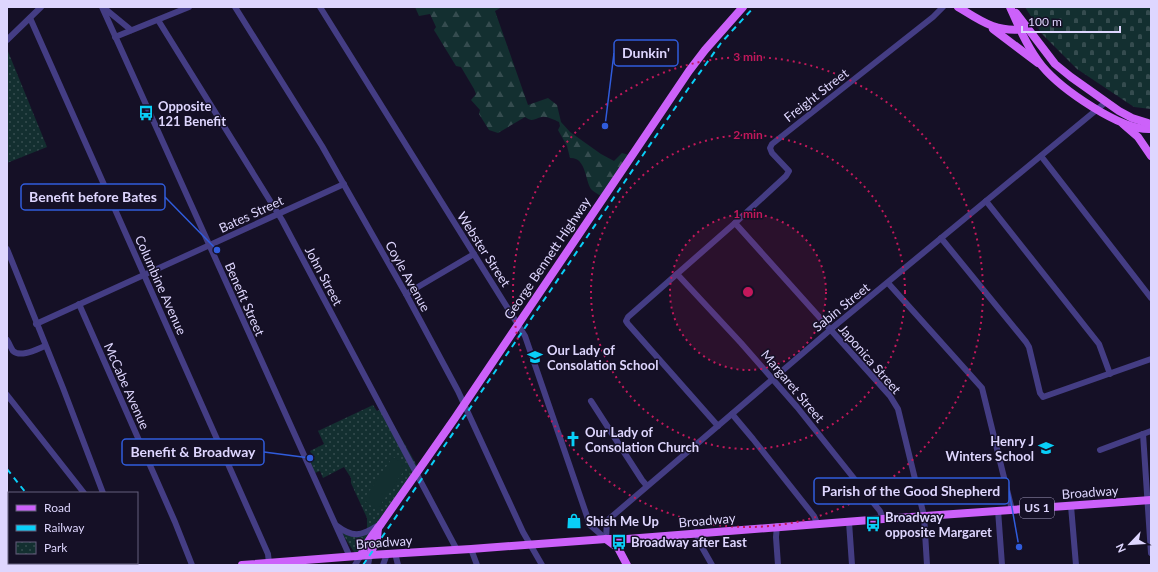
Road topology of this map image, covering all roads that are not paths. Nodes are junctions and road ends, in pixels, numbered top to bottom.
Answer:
1 (41, 7) edge
2 (102, 7) edge
3 (189, 7) edge
4 (235, 7) edge
5 (320, 7) edge
6 (743, 7) edge
7 (943, 7) edge
8 (958, 7) edge
9 (1011, 7) edge
10 (30, 18) junction
11 (158, 20) junction
12 (987, 25) junction
13 (1024, 29) junction
14 (131, 30) junction
15 (115, 38) junction
16 (7, 40) edge
17 (1043, 67) junction
18 (1106, 102) junction
19 (1097, 111) junction
20 (1123, 123) junction
21 (1150, 125) edge
22 (1041, 156) junction
23 (1151, 156) edge
24 (344, 184) junction
25 (986, 200) junction
26 (279, 213) junction
27 (735, 223) junction
28 (941, 238) junction
29 (209, 245) junction
30 (7, 250) edge
31 (474, 254) junction
32 (677, 274) junction
33 (144, 275) junction
34 (888, 283) junction
35 (406, 294) junction
36 (1151, 298) edge
37 (79, 304) junction
38 (518, 323) junction
39 (36, 324) junction
40 (830, 330) junction
41 (7, 340) edge
42 (45, 346) junction
43 (1151, 359) edge
44 (1110, 374) junction
45 (772, 379) junction
46 (7, 395) edge
47 (590, 401) dead end
48 (464, 404) junction
49 (732, 414) junction
50 (718, 426) junction
51 (1151, 431) edge
52 (1143, 434) junction
53 (1100, 450) dead end
54 (417, 473) junction
55 (647, 486) junction
56 (83, 492) edge
57 (103, 492) edge
58 (1149, 500) edge
59 (1071, 506) junction
60 (998, 510) junction
61 (1012, 510) junction
62 (924, 516) junction
63 (884, 519) junction
64 (849, 522) junction
65 (817, 523) junction
66 (335, 525) junction
67 (379, 526) junction
68 (777, 526) junction
69 (696, 532) junction
70 (606, 539) junction
71 (531, 545) junction
72 (471, 549) junction
73 (457, 550) junction
74 (1151, 553) edge
75 (391, 554) junction
76 (366, 555) junction
77 (350, 557) junction
78 (269, 563) junction
79 (297, 563) edge
80 (192, 565) edge
81 (242, 565) edge
82 (355, 565) edge
83 (368, 565) edge
84 (383, 565) edge
85 (398, 565) edge
86 (477, 565) edge
87 (542, 565) edge
88 (627, 565) edge
89 (712, 565) edge
90 (778, 565) edge
91 (852, 565) edge
92 (927, 565) edge
93 (1002, 565) edge
94 (1076, 565) edge

1 - 10 street
2 - 14 street
2 - 15 street, Benefit Street
3 - 11 street
4 - 24 street, Coyle Avenue
5 - 31 street, Webster Street
6 - 38 main road, George Bennett Highway
7 - 27 street, Freight Street
8 - 12 main road
9 - 13 main road
10 - 16 street
10 - 33 street, Columbine Avenue
11 - 14 street
11 - 26 street, John Street
12 - 13 main road
12 - 17 main road
13 - 17 main road
13 - 18 main road
14 - 15 street
15 - 29 street, Benefit Street
17 - 19 main road
18 - 19 street, Sabin Street
18 - 21 main road
19 - 20 main road
19 - 22 street, Sabin Street
20 - 21 main road
20 - 23 main road
22 - 25 street, Sabin Street
22 - 36 street
24 - 26 street, Bates Street
24 - 35 street, Coyle Avenue
25 - 28 street, Sabin Street
25 - 44 street
26 - 29 street, Bates Street
26 - 54 street, John Street
27 - 32 street, Freight Street
27 - 40 street, Japonica Street
28 - 34 street, Sabin Street
28 - 44 street
29 - 33 street, Bates Street
29 - 66 street, Benefit Street
30 - 39 street
31 - 35 street
31 - 38 street, Webster Street
32 - 45 street, Margaret Street
32 - 50 street, Freight Street
33 - 37 street, Bates Street
33 - 78 street, Columbine Avenue
34 - 40 street, Sabin Street
34 - 61 street
35 - 48 street, Coyle Avenue
37 - 39 street, Bates Street
37 - 80 street, McCabe Avenue
38 - 48 main road, George Bennett Highway
38 - 70 street, Webster Street
39 - 42 street
40 - 45 street, Sabin Street
40 - 62 street, Japonica Street
41 - 42 street
42 - 57 street
43 - 44 street
45 - 49 street, Sabin Street
45 - 63 street, Margaret Street
46 - 56 street
47 - 55 street
48 - 54 main road, George Bennett Highway
48 - 71 street, Coyle Avenue
49 - 50 street, Sabin Street
49 - 65 street
50 - 55 street, Sabin Street
51 - 52 street
52 - 53 street
52 - 58 street
54 - 67 main road, George Bennett Highway
54 - 73 street, John Street
55 - 70 street, Sabin Street
58 - 59 main road, Broadway / US 1
58 - 74 street
59 - 61 main road, Broadway / US 1
59 - 94 street
60 - 61 main road, Broadway / US 1
60 - 62 main road, Broadway / US 1
60 - 93 street
62 - 63 main road, Broadway / US 1
62 - 92 street, Japonica Street
63 - 64 main road, Broadway / US 1
64 - 65 main road, Broadway / US 1
64 - 91 street
65 - 68 main road, Broadway / US 1
66 - 67 street
66 - 77 street, Benefit Street
67 - 76 main road, George Bennett Highway
68 - 69 main road, Broadway / US 1
68 - 90 street
69 - 70 main road, Broadway / US 1
69 - 89 street
70 - 71 main road, Broadway / US 1
70 - 88 main road
71 - 72 main road, Broadway / US 1
71 - 87 street, Coyle Avenue
72 - 73 main road, Broadway / US 1
72 - 86 street
73 - 75 main road, Broadway / US 1
75 - 76 main road, Broadway / US 1
75 - 84 street
75 - 85 street
76 - 77 main road, Broadway / US 1
76 - 82 street, George Bennett Highway
76 - 83 street, George Bennett Highway
77 - 79 main road, Broadway / US 1
78 - 79 main road, Broadway / US 1
78 - 81 main road, Broadway / US 1

